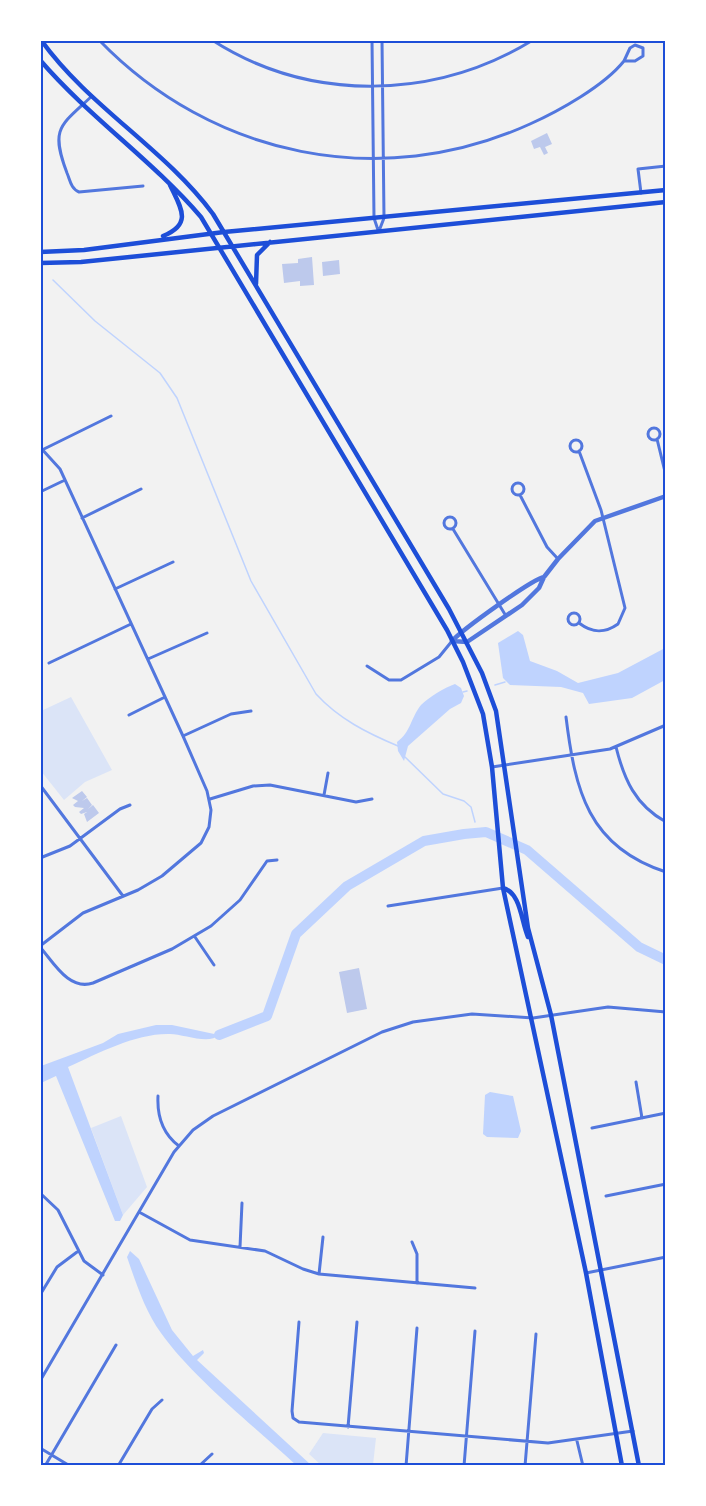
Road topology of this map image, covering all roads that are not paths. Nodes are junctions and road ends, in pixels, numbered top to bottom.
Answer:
1 (40, 40) edge
2 (99, 40) edge
3 (212, 40) edge
4 (372, 40) edge
5 (382, 40) edge
6 (533, 40) edge
7 (40, 60) edge
8 (624, 61) junction
9 (372, 86) junction
10 (383, 86) junction
11 (92, 96) junction
12 (84, 104) junction
13 (384, 159) junction
14 (372, 160) junction
15 (666, 166) edge
16 (169, 183) junction
17 (143, 186) dead end
18 (666, 190) edge
19 (641, 193) junction
20 (666, 202) edge
21 (374, 218) junction
22 (384, 218) junction
23 (379, 231) junction
24 (224, 232) junction
25 (210, 234) junction
26 (158, 239) junction
27 (270, 241) junction
28 (232, 245) junction
29 (217, 247) junction
30 (40, 252) edge
31 (40, 263) edge
32 (257, 287) junction
33 (111, 416) dead end
34 (657, 440) junction
35 (42, 448) edge
36 (579, 452) dead end
37 (666, 476) edge
38 (65, 480) junction
39 (141, 489) dead end
40 (40, 492) edge
41 (520, 495) dead end
42 (666, 496) edge
43 (602, 516) junction
44 (82, 518) junction
45 (453, 529) junction
46 (558, 559) junction
47 (173, 562) dead end
48 (544, 577) junction
49 (115, 589) junction
50 (500, 606) junction
51 (506, 616) junction
52 (131, 623) junction
53 (579, 623) junction
54 (462, 631) junction
55 (207, 633) dead end
56 (452, 641) junction
57 (467, 642) junction
58 (148, 659) junction
59 (49, 663) dead end
60 (367, 666) dead end
61 (166, 697) junction
62 (251, 711) dead end
63 (129, 715) dead end
64 (566, 717) dead end
65 (666, 725) edge
66 (183, 736) junction
67 (616, 747) junction
68 (571, 755) junction
69 (506, 765) junction
70 (492, 767) junction
71 (328, 773) dead end
72 (40, 785) edge
73 (324, 795) junction
74 (210, 799) junction
75 (372, 799) dead end
76 (130, 805) dead end
77 (666, 822) edge
78 (82, 837) junction
79 (40, 858) edge
80 (277, 860) dead end
81 (666, 872) edge
82 (503, 888) junction
83 (123, 896) junction
84 (388, 906) dead end
85 (195, 937) junction
86 (531, 941) junction
87 (40, 946) edge
88 (214, 965) dead end
89 (666, 1012) edge
90 (551, 1015) junction
91 (533, 1018) junction
92 (636, 1082) dead end
93 (158, 1096) dead end
94 (666, 1113) edge
95 (642, 1118) junction
96 (592, 1128) dead end
97 (179, 1146) junction
98 (666, 1184) edge
99 (40, 1193) edge
100 (606, 1196) dead end
101 (242, 1203) dead end
102 (139, 1212) junction
103 (323, 1237) dead end
104 (412, 1242) dead end
105 (240, 1247) junction
106 (78, 1252) junction
107 (665, 1258) edge
108 (666, 1265) edge
109 (601, 1271) junction
110 (586, 1273) junction
111 (319, 1274) junction
112 (103, 1275) junction
113 (417, 1283) junction
114 (475, 1288) dead end
115 (40, 1295) edge
116 (299, 1322) dead end
117 (357, 1322) dead end
118 (417, 1328) dead end
119 (475, 1330) dead end
120 (536, 1334) dead end
121 (116, 1345) dead end
122 (40, 1381) edge
123 (162, 1400) dead end
124 (348, 1427) junction
125 (408, 1431) junction
126 (633, 1431) junction
127 (615, 1435) junction
128 (466, 1436) junction
129 (577, 1441) junction
130 (526, 1442) junction
131 (40, 1448) edge
132 (212, 1454) dead end
133 (51, 1455) junction
134 (45, 1466) edge
135 (70, 1466) edge
136 (118, 1466) edge
137 (199, 1466) edge
138 (406, 1466) edge
139 (464, 1466) edge
140 (525, 1466) edge
141 (583, 1466) edge
142 (622, 1466) edge
143 (639, 1466) edge

1 - 11 main road
2 - 14 street
3 - 9 street
4 - 9 street
5 - 10 street
6 - 10 street
7 - 12 main road
8 - 8 street
8 - 13 street
9 - 10 street
9 - 14 street
10 - 13 street
11 - 12 street
11 - 24 main road
12 - 16 main road
12 - 17 street
13 - 14 street
13 - 22 street
14 - 21 street
15 - 19 street
16 - 25 main road
16 - 26 main road
18 - 19 main road
19 - 22 main road
20 - 23 main road
21 - 22 main road
21 - 23 street
21 - 24 main road
22 - 23 street
23 - 27 main road
24 - 25 main road
24 - 28 main road
25 - 26 main road
25 - 29 main road
26 - 30 main road
27 - 28 main road
27 - 32 main road
28 - 29 main road
28 - 32 main road
29 - 31 main road
29 - 56 main road
32 - 54 main road
33 - 35 street
34 - 34 street
34 - 37 street
35 - 38 street
36 - 43 street
38 - 40 street
38 - 44 street
39 - 44 street
41 - 46 street
42 - 43 street
43 - 46 street
43 - 53 street
44 - 49 street
45 - 45 street
45 - 50 street
46 - 48 street
47 - 49 street
48 - 50 street
48 - 51 street
49 - 52 street
50 - 51 street
50 - 54 street
51 - 57 street
52 - 58 street
52 - 59 street
53 - 53 street
54 - 56 street
54 - 57 main road
55 - 58 street
56 - 57 street
56 - 60 street
56 - 70 main road
57 - 69 main road
58 - 61 street
61 - 63 street
61 - 66 street
62 - 66 street
64 - 68 street
65 - 67 street
66 - 74 street
67 - 68 street
67 - 77 street
68 - 69 street
68 - 81 street
69 - 70 street
69 - 86 main road
70 - 82 main road
71 - 73 street
72 - 78 street
73 - 74 street
73 - 75 street
74 - 83 street
76 - 78 street
78 - 79 street
78 - 83 street
80 - 85 street
82 - 84 street
82 - 86 main road
82 - 91 main road
83 - 87 street
85 - 87 street
85 - 88 street
86 - 90 main road
89 - 90 street
90 - 91 street
90 - 109 main road
91 - 97 street
91 - 110 main road
92 - 95 street
93 - 97 street
94 - 95 street
95 - 96 street
97 - 102 street
98 - 100 street
99 - 106 street
101 - 105 street
102 - 105 street
102 - 112 street
103 - 111 street
104 - 113 street
105 - 111 street
106 - 112 street
106 - 115 street
107 - 108 street
107 - 109 street
109 - 110 street
109 - 126 main road
110 - 127 main road
111 - 113 street
112 - 122 street
113 - 114 street
116 - 124 street
117 - 124 street
118 - 125 street
119 - 128 street
120 - 130 street
121 - 133 street
123 - 136 street
124 - 125 street
125 - 128 street
125 - 138 street
126 - 127 street
126 - 143 main road
127 - 129 street
127 - 142 main road
128 - 130 street
128 - 139 street
129 - 130 street
129 - 141 street
130 - 140 street
131 - 133 street
132 - 137 street
133 - 134 street
133 - 135 street

